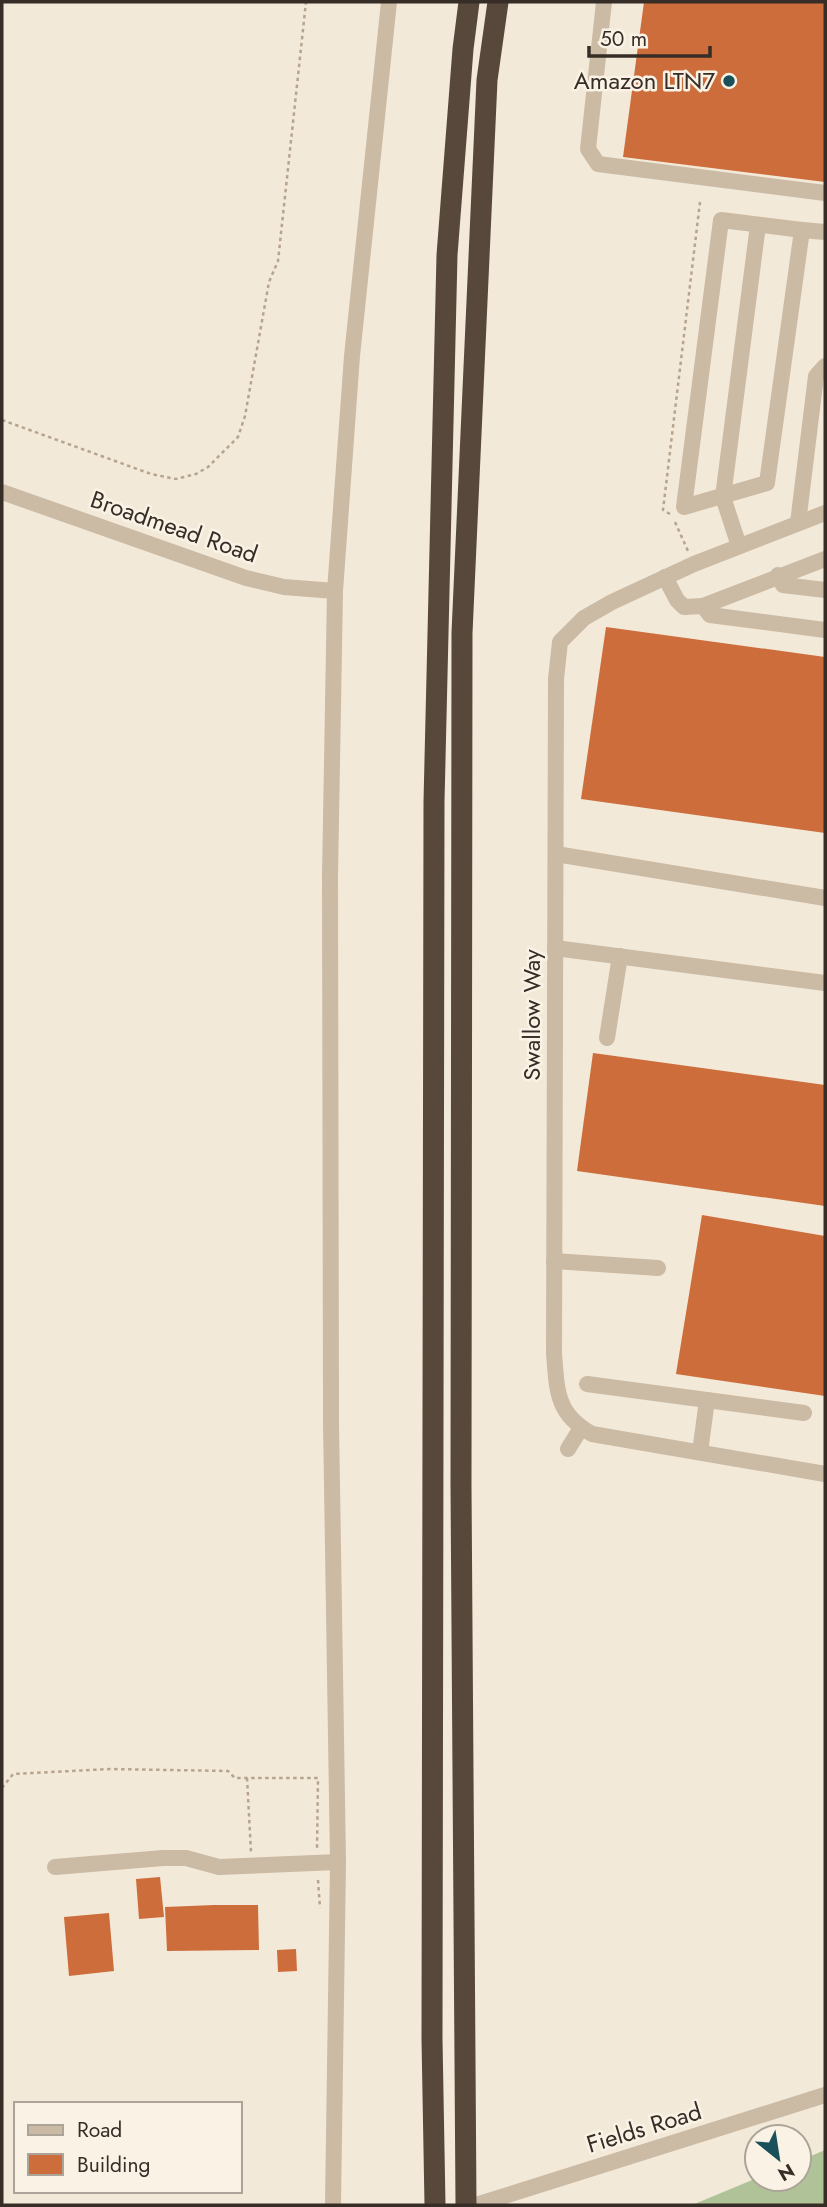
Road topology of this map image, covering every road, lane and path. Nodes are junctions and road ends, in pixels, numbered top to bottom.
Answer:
1 (306, 2) edge
2 (389, 2) edge
3 (468, 2) edge
4 (498, 2) edge
5 (604, 2) edge
6 (825, 193) edge
7 (700, 202) dead end
8 (758, 225) junction
9 (802, 230) junction
10 (825, 232) edge
11 (825, 366) edge
12 (2, 420) edge
13 (2, 492) edge
14 (723, 497) junction
15 (825, 513) edge
16 (798, 523) junction
17 (739, 546) junction
18 (825, 559) edge
19 (694, 564) junction
20 (778, 575) junction
21 (665, 577) junction
22 (825, 590) edge
23 (335, 591) junction
24 (703, 606) junction
25 (825, 630) edge
26 (555, 854) junction
27 (825, 898) edge
28 (555, 948) junction
29 (620, 957) junction
30 (825, 983) edge
31 (607, 1038) dead end
32 (554, 1261) junction
33 (658, 1268) dead end
34 (587, 1384) dead end
35 (707, 1400) junction
36 (804, 1413) dead end
37 (581, 1428) junction
38 (568, 1450) dead end
39 (700, 1452) junction
40 (825, 1474) edge
41 (247, 1778) junction
42 (2, 1788) edge
43 (316, 1862) junction
44 (338, 1862) junction
45 (252, 1865) junction
46 (55, 1867) dead end
47 (825, 2095) edge
48 (333, 2205) edge
49 (435, 2205) edge
50 (466, 2205) edge
51 (476, 2205) edge

1 - 12 path
2 - 23 street
3 - 49 highway
4 - 50 highway
5 - 6 street
7 - 19 path
8 - 9 street
8 - 14 street
8 - 14 street
9 - 10 street
9 - 14 street
11 - 16 street
13 - 23 street, Broadmead Road
14 - 17 street
15 - 16 street, Swallow Way
16 - 17 street, Swallow Way
17 - 19 street, Swallow Way
18 - 20 street
19 - 21 street, Swallow Way
20 - 22 street
20 - 24 street
21 - 24 street
21 - 26 street, Swallow Way
23 - 44 street
24 - 25 street
26 - 27 street
26 - 28 street, Swallow Way
28 - 29 street
28 - 32 street, Swallow Way
29 - 30 street
29 - 31 street
32 - 33 street
32 - 37 street, Swallow Way
34 - 35 street
35 - 36 street
35 - 39 street
37 - 38 street
37 - 39 street
39 - 40 street
41 - 42 path
41 - 43 path
41 - 45 path
43 - 44 street
43 - 45 street
44 - 48 street
45 - 46 street
47 - 51 street, Fields Road

